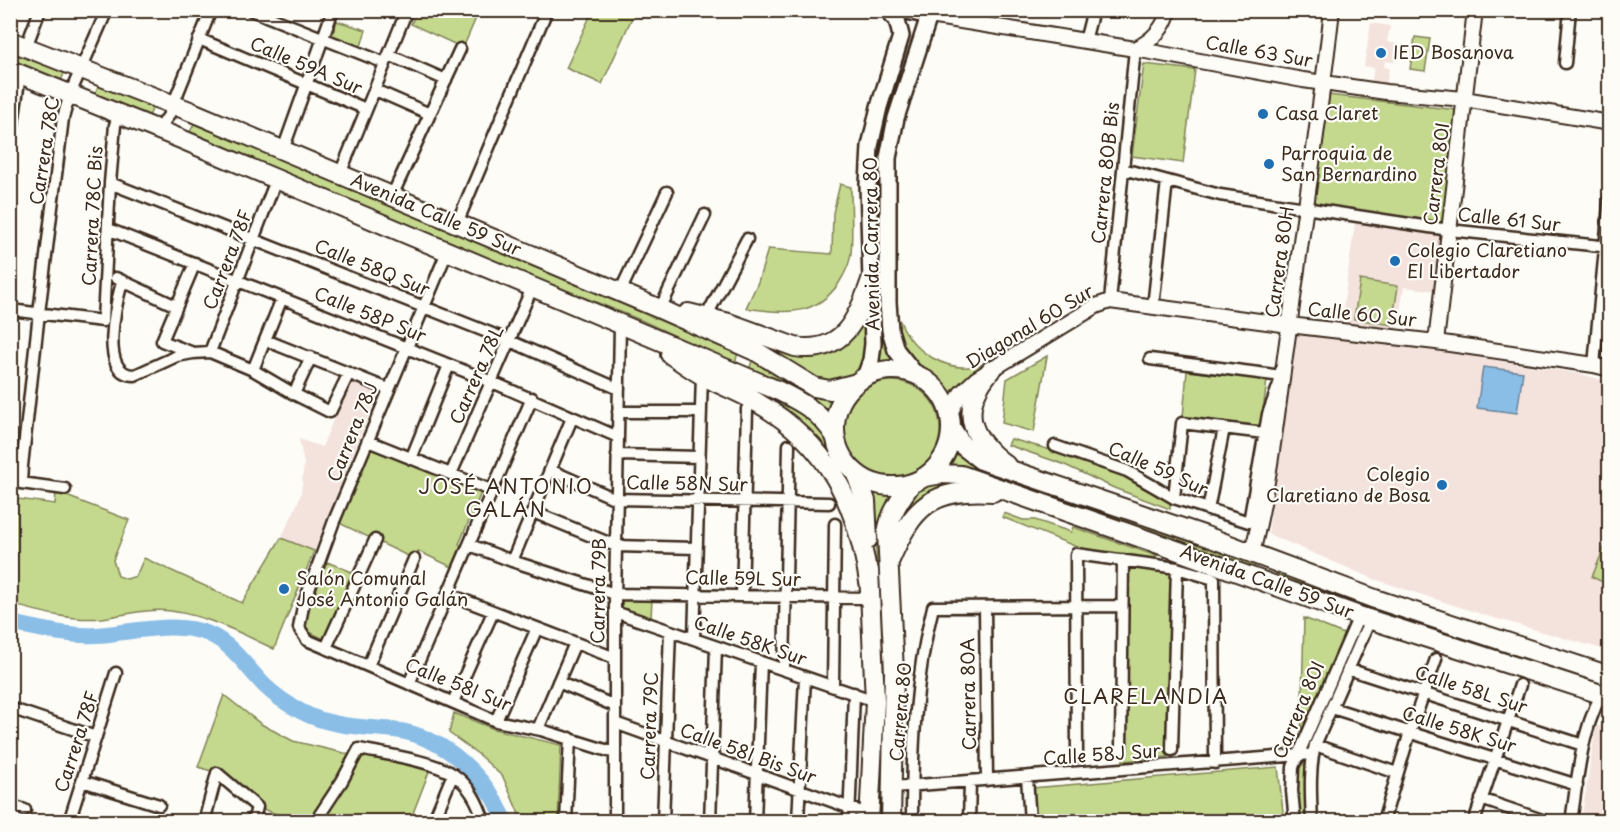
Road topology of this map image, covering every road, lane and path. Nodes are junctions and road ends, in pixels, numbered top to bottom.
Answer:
1 (40, 10) edge
2 (107, 10) edge
3 (211, 10) edge
4 (251, 10) edge
5 (333, 10) edge
6 (407, 10) edge
7 (547, 10) edge
8 (888, 10) edge
9 (902, 10) edge
10 (1093, 10) edge
11 (1169, 10) edge
12 (1332, 10) edge
13 (1475, 10) edge
14 (1570, 10) edge
15 (930, 13) edge
16 (199, 39) junction
17 (323, 39) junction
18 (1085, 41) junction
19 (18, 44) edge
20 (460, 49) dead end
21 (1135, 49) junction
22 (387, 59) junction
23 (1565, 63) dead end
24 (81, 69) junction
25 (15, 72) edge
26 (446, 80) junction
27 (1324, 83) junction
28 (307, 84) junction
29 (375, 90) junction
30 (70, 94) junction
31 (1464, 99) junction
32 (173, 105) junction
33 (366, 109) junction
34 (192, 112) junction
35 (119, 114) junction
36 (430, 114) junction
37 (1610, 123) edge
38 (158, 130) junction
39 (181, 139) junction
40 (10, 145) edge
41 (283, 150) junction
42 (1123, 169) junction
43 (340, 174) junction
44 (276, 180) junction
45 (1167, 181) junction
46 (110, 183) junction
47 (667, 192) dead end
48 (1610, 195) edge
49 (392, 196) junction
50 (1306, 207) junction
51 (705, 215) dead end
52 (457, 223) junction
53 (108, 230) junction
54 (1449, 230) junction
55 (254, 239) junction
56 (747, 239) dead end
57 (1607, 247) edge
58 (447, 252) junction
59 (195, 263) junction
60 (107, 273) junction
61 (238, 280) junction
62 (871, 280) junction
63 (122, 282) junction
64 (532, 288) junction
65 (620, 292) junction
66 (282, 298) junction
67 (1110, 301) junction
68 (111, 305) junction
69 (176, 306) junction
70 (423, 306) junction
71 (1153, 307) junction
72 (10, 309) edge
73 (660, 309) junction
74 (39, 313) junction
75 (706, 317) junction
76 (620, 325) junction
77 (1289, 325) junction
78 (642, 334) junction
79 (265, 340) junction
80 (510, 341) junction
81 (1436, 342) junction
82 (406, 347) junction
83 (210, 352) junction
84 (193, 353) junction
85 (311, 357) junction
86 (1150, 359) dead end
87 (449, 365) junction
88 (1594, 365) junction
89 (1610, 369) edge
90 (253, 370) junction
91 (991, 370) junction
92 (349, 372) junction
93 (702, 375) junction
94 (916, 375) junction
95 (1282, 376) junction
96 (861, 380) junction
97 (492, 382) junction
98 (388, 389) junction
99 (619, 389) junction
100 (294, 394) junction
101 (531, 398) junction
102 (747, 409) dead end
103 (618, 411) junction
104 (701, 412) junction
105 (572, 418) junction
106 (950, 421) junction
107 (1224, 428) junction
108 (1264, 435) junction
109 (835, 436) junction
110 (618, 437) junction
111 (368, 441) junction
112 (789, 445) dead end
113 (1055, 446) dead end
114 (617, 455) junction
115 (1271, 455) junction
116 (699, 457) junction
117 (411, 459) junction
118 (10, 465) edge
119 (22, 466) junction
120 (550, 470) junction
121 (1017, 473) junction
122 (451, 474) junction
123 (856, 474) junction
124 (918, 480) junction
125 (65, 489) dead end
126 (493, 491) junction
127 (1014, 494) junction
128 (1174, 498) junction
129 (616, 499) junction
130 (698, 501) junction
131 (744, 502) junction
132 (788, 502) junction
133 (829, 503) dead end
134 (1208, 510) junction
135 (533, 513) junction
136 (1249, 522) joint
137 (835, 524) dead end
138 (375, 540) dead end
139 (470, 545) junction
140 (616, 546) junction
141 (696, 548) junction
142 (1252, 553) junction
143 (414, 559) dead end
144 (1123, 560) junction
145 (512, 561) junction
146 (888, 565) junction
147 (1177, 567) junction
148 (870, 590) junction
149 (448, 594) junction
150 (615, 594) junction
151 (695, 595) junction
152 (742, 596) junction
153 (786, 596) junction
154 (834, 597) junction
155 (1076, 606) junction
156 (1122, 606) junction
157 (985, 607) junction
158 (493, 612) junction
159 (615, 612) junction
160 (1364, 618) junction
161 (299, 628) joint
162 (537, 628) junction
163 (670, 631) junction
164 (694, 639) junction
165 (575, 643) junction
166 (716, 647) junction
167 (326, 648) junction
168 (615, 658) junction
169 (1436, 659) dead end
170 (761, 662) junction
171 (368, 666) junction
172 (1348, 669) junction
173 (784, 670) junction
174 (116, 673) dead end
175 (805, 677) junction
176 (558, 682) junction
177 (409, 684) junction
178 (1520, 685) dead end
179 (833, 686) junction
180 (1607, 686) edge
181 (1423, 692) junction
182 (854, 693) junction
183 (875, 701) junction
184 (453, 702) junction
185 (615, 706) junction
186 (10, 708) edge
187 (1332, 708) junction
188 (1508, 719) junction
189 (496, 721) junction
190 (615, 723) junction
191 (538, 729) junction
192 (1410, 732) junction
193 (96, 736) junction
194 (570, 738) junction
195 (666, 742) junction
196 (1583, 745) junction
197 (1121, 749) dead end
198 (1172, 750) dead end
199 (1314, 750) junction
200 (615, 753) junction
201 (1298, 755) junction
202 (1077, 756) dead end
203 (712, 758) junction
204 (1495, 759) junction
205 (1215, 763) junction
206 (1397, 773) junction
207 (453, 774) junction
208 (756, 774) junction
209 (1027, 777) junction
210 (987, 780) junction
211 (82, 781) junction
212 (970, 782) junction
213 (1577, 784) junction
214 (912, 786) junction
215 (893, 788) junction
216 (800, 790) junction
217 (1481, 799) junction
218 (10, 805) edge
219 (159, 805) dead end
220 (850, 808) junction
221 (25, 810) dead end
222 (870, 818) edge
223 (482, 820) edge
224 (616, 821) edge
225 (69, 822) edge
226 (204, 822) edge
227 (253, 822) edge
228 (315, 822) edge
229 (433, 822) edge
230 (566, 822) edge
231 (663, 822) edge
232 (710, 822) edge
233 (755, 822) edge
234 (798, 822) edge
235 (849, 822) edge
236 (891, 822) edge
237 (912, 822) edge
238 (969, 822) edge
239 (1030, 822) edge
240 (1295, 822) edge
241 (1312, 822) edge
242 (1383, 822) edge
243 (1474, 822) edge
244 (1548, 822) edge
245 (1571, 822) edge

1 - 19 street
2 - 24 street, Carrera 78C
3 - 16 street
4 - 17 street
5 - 17 street
6 - 22 street
7 - 52 street
8 - 62 main road, Avenida Carrera 80
9 - 15 main road, Calle 63 Sur
10 - 18 street
11 - 21 street
12 - 27 street, Carrera 80H
13 - 31 street, Carrera 80I
14 - 23 street
15 - 18 street, Calle 63 Sur
15 - 94 main road, Avenida Carrera 80
16 - 28 street, Calle 59A Sur
16 - 32 street
17 - 22 street
17 - 28 street
18 - 21 street, Calle 63 Sur
19 - 24 main road, Avenida Calle 59 Sur
20 - 26 street
21 - 27 street, Calle 63 Sur
21 - 42 street, Carrera 80B Bis
22 - 26 street
22 - 29 street
24 - 30 street, Carrera 78C
24 - 32 main road, Avenida Calle 59 Sur
25 - 30 main road, Avenida Calle 59 Sur
25 - 40 street
26 - 36 street
27 - 31 street, Calle 63 Sur
27 - 50 street, Carrera 80H
28 - 33 street, Calle 59A Sur
28 - 41 street
29 - 33 street
29 - 36 street
30 - 35 main road, Avenida Calle 59 Sur
30 - 74 street, Carrera 78C
31 - 37 street, Calle 63 Sur
31 - 54 street, Carrera 80I
32 - 34 main road, Avenida Calle 59 Sur
32 - 38 street
33 - 43 street
34 - 39 main road
34 - 41 main road, Avenida Calle 59 Sur
35 - 38 main road, Avenida Calle 59 Sur
35 - 46 street, Carrera 78C Bis
36 - 49 street
38 - 39 main road, Avenida Calle 59 Sur
39 - 44 main road, Avenida Calle 59 Sur
41 - 43 main road, Avenida Calle 59 Sur
42 - 45 street, Calle 61 Sur
42 - 67 street, Carrera 80B Bis
43 - 49 main road, Avenida Calle 59 Sur
44 - 55 street, Carrera 78F
44 - 58 main road, Avenida Calle 59 Sur
45 - 50 street, Calle 61 Sur
45 - 71 street
46 - 53 street, Carrera 78C Bis
46 - 55 street, Calle 58Q Sur
47 - 65 street
48 - 57 street
49 - 52 main road, Avenida Calle 59 Sur
50 - 54 street, Calle 61 Sur
50 - 77 street, Carrera 80H
51 - 73 street
52 - 65 main road, Avenida Calle 59 Sur
53 - 59 street, Calle 58P Sur
53 - 60 street, Carrera 78C Bis
54 - 57 street, Calle 61 Sur
54 - 81 street, Carrera 80I
55 - 61 street, Carrera 78F
55 - 70 street, Calle 58Q Sur
56 - 75 street
57 - 88 street
58 - 64 main road, Avenida Calle 59 Sur
58 - 70 street, Carrera 78J
59 - 61 street, Calle 58P Sur
59 - 69 street
60 - 63 street
60 - 68 street, Carrera 78C Bis
61 - 66 street, Calle 58P Sur
61 - 83 street, Carrera 78F
62 - 75 main road
62 - 96 main road, Avenida Carrera 80
63 - 68 street
63 - 69 street
64 - 76 main road, Avenida Calle 59 Sur
64 - 80 street, Carrera 78L
65 - 73 main road, Avenida Calle 59 Sur
66 - 79 street
66 - 82 street, Calle 58P Sur
67 - 71 street, Calle 60 Sur
67 - 91 street, Diagonal 60 Sur
68 - 74 street, Carrera 78C Bis
68 - 84 street
69 - 84 street
70 - 80 street, Calle 58Q Sur
70 - 82 street, Carrera 78J
71 - 77 street, Calle 60 Sur
72 - 74 street
73 - 75 main road
73 - 96 main road, Avenida Calle 59 Sur
74 - 119 street, Carrera 78C
76 - 78 main road, Avenida Calle 59 Sur
76 - 99 street, Carrera 79B
77 - 81 street, Calle 60 Sur
77 - 95 street, Carrera 80H
78 - 93 main road
78 - 109 main road, Avenida Calle 59 Sur
79 - 85 street
79 - 90 street
80 - 97 street, Carrera 78L
80 - 99 street, Calle 58Q Sur
81 - 88 street, Calle 60 Sur
82 - 87 street, Calle 58P Sur
82 - 98 street, Carrera 78J
83 - 84 street
83 - 90 street
85 - 92 street
85 - 100 street
86 - 95 street
87 - 97 street, Calle 58P Sur
87 - 117 street
88 - 89 street, Calle 60 Sur
90 - 100 street
91 - 106 street, Diagonal 60 Sur
91 - 121 main road
92 - 98 street
92 - 100 street
93 - 104 street
93 - 148 main road
94 - 96 main road
94 - 106 main road
95 - 108 street, Carrera 80H
95 - 115 street, Carrera 80H
96 - 109 main road
97 - 101 street, Calle 58P Sur
97 - 122 street, Carrera 78L
98 - 111 street, Carrera 78J
99 - 103 street, Carrera 79B
101 - 105 street, Calle 58P Sur
101 - 126 street
102 - 131 street
103 - 104 street
103 - 110 street, Carrera 79B
104 - 116 street
105 - 110 street, Calle 58P Sur
105 - 120 street
106 - 121 main road, Avenida Calle 59 Sur
106 - 124 main road
107 - 108 street
107 - 128 street
107 - 134 street
108 - 115 street
108 - 136 street, Carrera 80H
109 - 123 main road
110 - 114 street, Carrera 79B
111 - 117 street
111 - 161 street, Carrera 78J
112 - 132 street
113 - 128 street, Calle 59 Sur
114 - 116 street
114 - 129 street, Carrera 79B
115 - 142 street, Carrera 80H
116 - 130 street
117 - 122 street
118 - 119 street
119 - 125 street, Carrera 78C
120 - 129 street, Calle 58N Sur
120 - 135 street
121 - 142 main road, Avenida Calle 59 Sur
122 - 126 street
123 - 124 main road
123 - 148 main road
124 - 127 main road, Avenida Calle 59 Sur
124 - 146 main road
126 - 139 street
127 - 146 main road
127 - 160 main road, Avenida Calle 59 Sur
128 - 134 street, Calle 59 Sur
129 - 130 street, Calle 58N Sur
129 - 140 street, Carrera 79B
130 - 131 street, Calle 58N Sur
130 - 141 street
131 - 132 street, Calle 58N Sur
131 - 152 street
132 - 133 street, Calle 58N Sur
132 - 153 street
134 - 136 street, Calle 59 Sur
135 - 140 street
135 - 145 street
137 - 154 street
138 - 167 street
139 - 145 street
139 - 149 street
140 - 141 street
140 - 150 street, Carrera 79B
141 - 151 street
142 - 180 main road, Avenida Calle 59 Sur
143 - 171 street
144 - 147 street
144 - 155 street
144 - 156 street
145 - 150 street
146 - 215 main road
147 - 198 street
147 - 205 street
148 - 154 street, Calle 59L Sur
148 - 183 main road
149 - 158 street
149 - 177 street
150 - 151 street, Calle 59L Sur
150 - 159 street, Carrera 79B
151 - 152 street, Calle 59L Sur
151 - 164 street
152 - 153 street, Calle 59L Sur
153 - 154 street, Calle 59L Sur
153 - 173 street
154 - 179 street
155 - 156 street
155 - 157 street
155 - 202 street
156 - 197 street
157 - 210 street, Carrera 80A
157 - 214 street, Carrera 80
158 - 162 street
158 - 184 street
159 - 163 street, Calle 58K Sur
159 - 168 street, Carrera 79B
160 - 172 street, Carrera 80I
160 - 180 main road, Avenida Calle 59 Sur
160 - 201 street, Carrera 80I
161 - 167 street, Calle 58I Sur
162 - 165 street
162 - 189 street
163 - 164 street, Calle 58K Sur
163 - 195 street, Carrera 79C
164 - 166 street, Calle 58K Sur
165 - 168 street
165 - 176 street
166 - 170 street, Calle 58K Sur
166 - 203 street
167 - 171 street, Calle 58I Sur
168 - 185 street, Carrera 79B
169 - 181 street
170 - 173 street, Calle 58K Sur
170 - 208 street
171 - 177 street, Calle 58I Sur
172 - 181 street, Calle 58L Sur
172 - 187 street, Carrera 80I
173 - 175 street, Calle 58K Sur
174 - 193 street, Carrera 78F
175 - 179 street, Calle 58K Sur
175 - 216 street
176 - 185 street
176 - 191 street
177 - 184 street, Calle 58I Sur
178 - 188 street
179 - 182 street, Calle 58K Sur
180 - 196 street
181 - 188 street, Calle 58L Sur
181 - 192 street
182 - 183 street, Calle 58K Sur
182 - 220 street
183 - 222 main road
184 - 189 street, Calle 58I Sur
185 - 190 street, Carrera 79B
186 - 193 street
187 - 192 street, Calle 58K Sur
187 - 199 street, Carrera 80I
188 - 196 street, Calle 58L Sur
188 - 204 street
189 - 191 street, Calle 58I Sur
190 - 195 street, Calle 58I Bis Sur
190 - 200 street, Carrera 79B
191 - 194 street, Calle 58I Sur
192 - 204 street, Calle 58K Sur
192 - 206 street
193 - 211 street, Carrera 78F
194 - 200 street, Calle 58I Sur
194 - 230 street
195 - 203 street, Calle 58I Bis Sur
195 - 231 street, Carrera 79C
196 - 213 street
199 - 201 street, Calle 58J Sur
199 - 206 street, Calle 58J Sur
199 - 241 street, Carrera 80I
200 - 224 street, Carrera 79B
201 - 205 street, Calle 58J Sur
201 - 240 street, Carrera 80I
203 - 208 street, Calle 58I Bis Sur
203 - 232 street
204 - 213 street, Calle 58K Sur
204 - 217 street
205 - 209 street, Calle 58J Sur
206 - 242 street
207 - 223 street
207 - 228 street
207 - 229 street
208 - 216 street, Calle 58I Bis Sur
208 - 233 street
209 - 210 street, Calle 58J Sur
209 - 239 street
210 - 212 street, Calle 58J Sur
211 - 219 street
211 - 225 street, Carrera 78F
212 - 214 street, Calle 58J Sur
212 - 238 street
213 - 245 street
214 - 215 street, Calle 58J Sur
214 - 237 street, Carrera 80
215 - 236 main road
216 - 220 street, Calle 58I Bis Sur
216 - 234 street
217 - 243 street
217 - 244 street
218 - 221 street
220 - 222 street, Calle 58I Bis Sur
220 - 235 street
226 - 227 street

